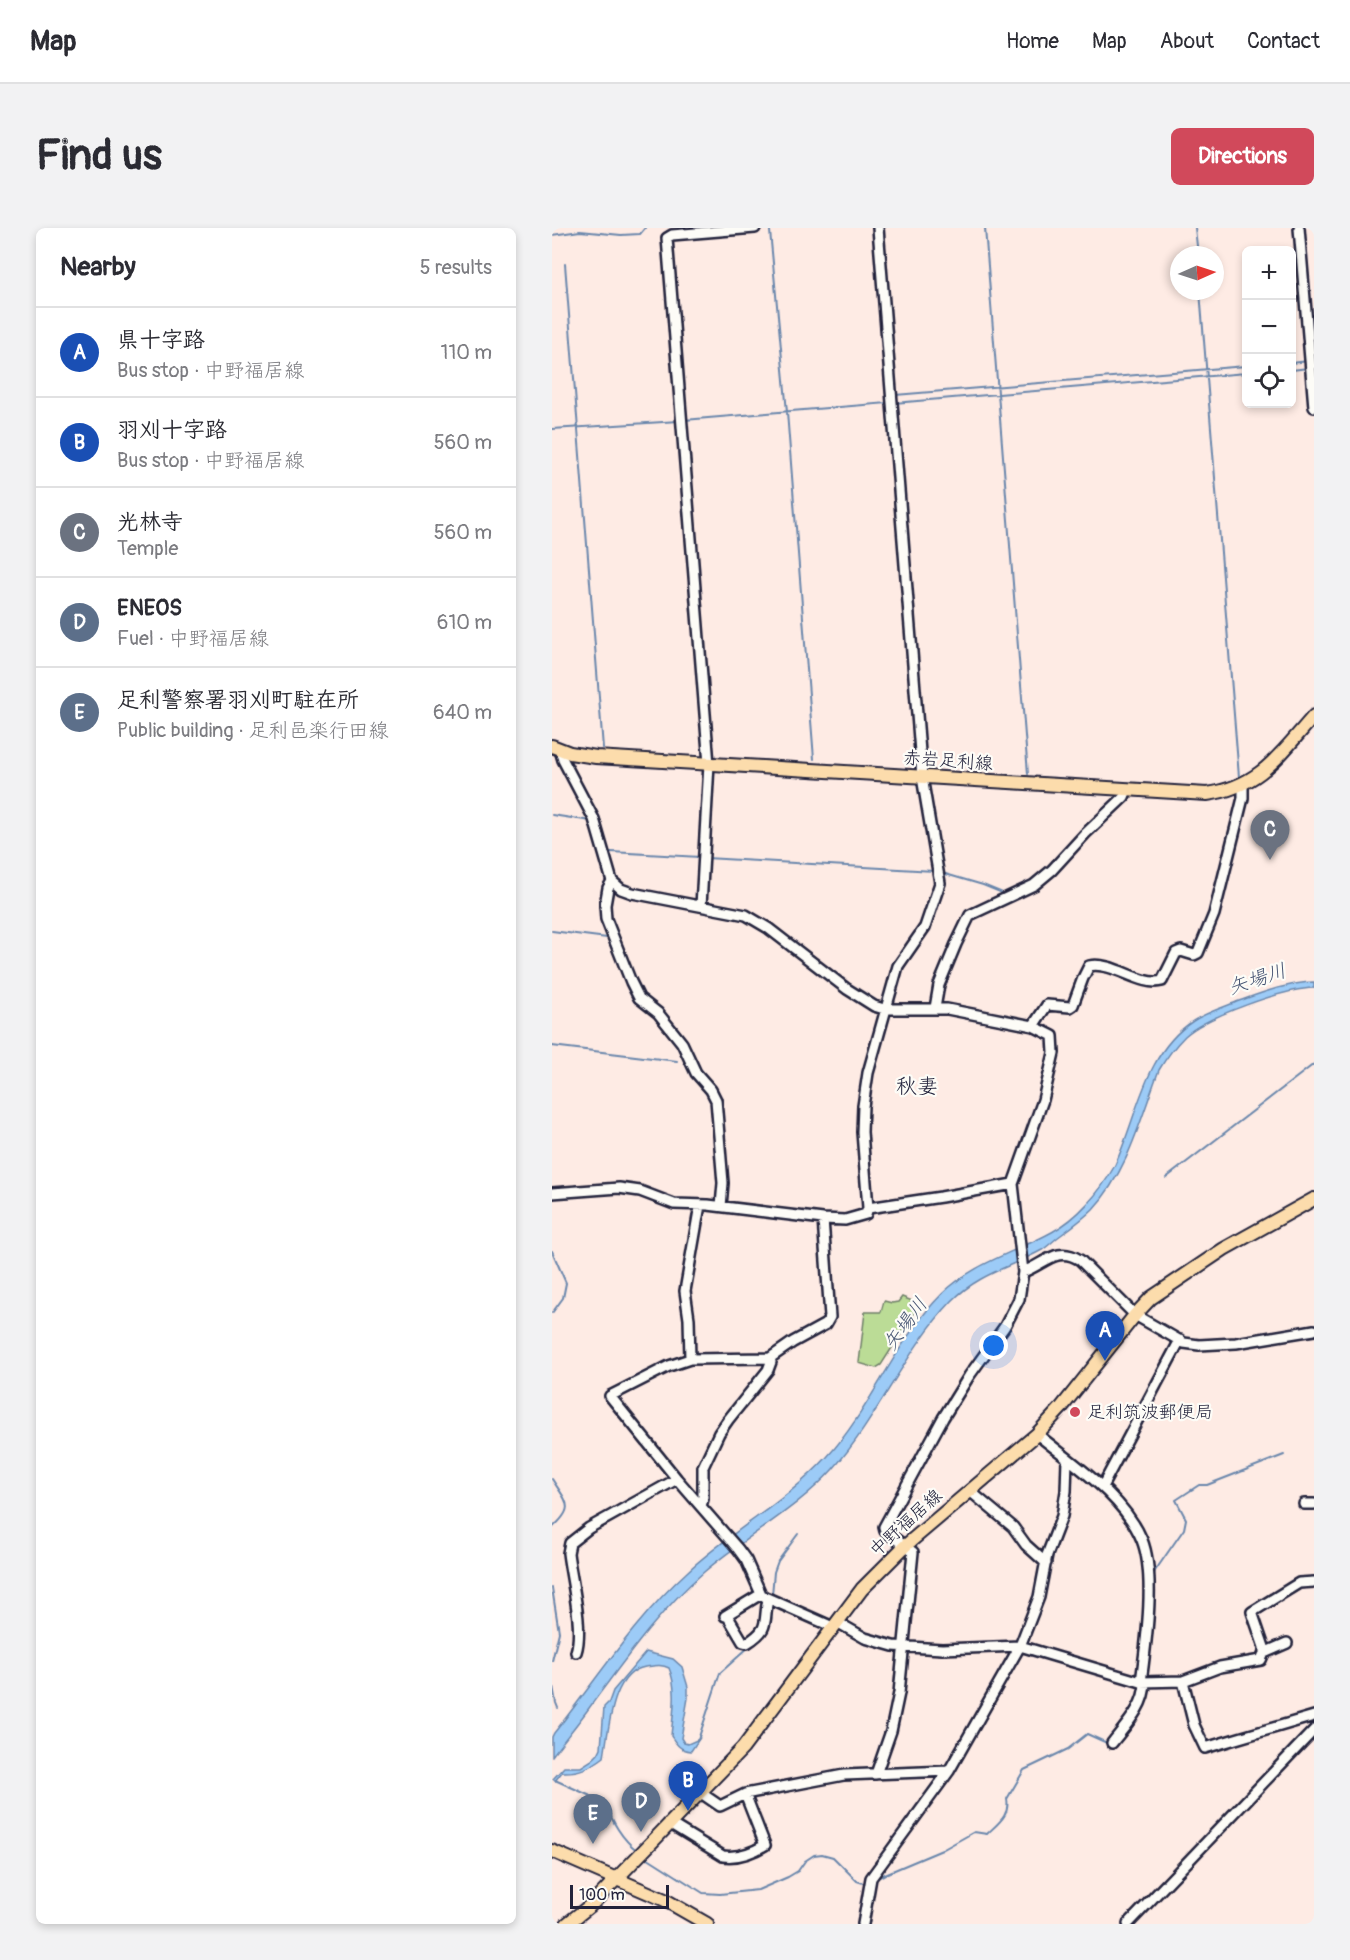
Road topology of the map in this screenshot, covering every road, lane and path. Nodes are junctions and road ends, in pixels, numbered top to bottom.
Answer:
1 (755, 228) edge
2 (878, 228) edge
3 (1299, 228) edge
4 (1314, 407) edge
5 (1314, 716) edge
6 (556, 748) edge
7 (709, 764) junction
8 (922, 777) junction
9 (1243, 785) junction
10 (1127, 790) junction
11 (612, 881) junction
12 (701, 906) junction
13 (934, 1008) junction
14 (884, 1009) junction
15 (1033, 1026) junction
16 (1013, 1184) junction
17 (552, 1193) edge
18 (1314, 1199) edge
19 (700, 1205) junction
20 (721, 1206) junction
21 (868, 1208) junction
22 (823, 1219) junction
23 (1023, 1267) junction
24 (1135, 1315) junction
25 (1314, 1330) edge
26 (1180, 1340) junction
27 (770, 1358) junction
28 (690, 1359) junction
29 (1036, 1434) junction
30 (1067, 1458) junction
31 (677, 1479) junction
32 (1102, 1487) junction
33 (970, 1491) junction
34 (701, 1506) junction
35 (905, 1546) junction
36 (1046, 1563) junction
37 (1314, 1582) edge
38 (765, 1596) junction
39 (835, 1625) junction
40 (1287, 1643) dead end
41 (1020, 1646) junction
42 (903, 1648) junction
43 (576, 1652) dead end
44 (1264, 1653) junction
45 (1183, 1681) junction
46 (1143, 1682) junction
47 (1314, 1716) edge
48 (1314, 1730) edge
49 (1112, 1743) dead end
50 (949, 1771) junction
51 (876, 1774) junction
52 (701, 1792) junction
53 (745, 1794) junction
54 (669, 1823) junction
55 (552, 1851) edge
56 (616, 1879) junction
57 (698, 1922) edge
58 (567, 1924) edge
59 (863, 1924) edge
60 (1128, 1924) edge

1 - 7 street
2 - 8 street
3 - 4 street
5 - 9 main road, 赤岩足利線
6 - 7 main road, 赤岩足利線
6 - 11 street
7 - 8 main road, 赤岩足利線
7 - 12 street
8 - 10 main road, 赤岩足利線
8 - 14 street
9 - 10 main road, 赤岩足利線
9 - 15 street
10 - 13 street
11 - 12 street
11 - 20 street
12 - 14 street
13 - 14 street
13 - 15 street
14 - 21 street
15 - 16 street
16 - 21 street
16 - 23 street
17 - 19 street
18 - 24 main road, 中野福居線
19 - 20 street
19 - 28 street
20 - 22 street
21 - 22 street
22 - 27 street
23 - 24 street
23 - 35 street
24 - 26 street
24 - 29 main road, 中野福居線
25 - 26 street
26 - 32 street
27 - 28 street
27 - 34 street
28 - 31 street
29 - 30 street
29 - 33 main road, 中野福居線
30 - 32 street
30 - 36 street
31 - 34 street
31 - 43 street
32 - 46 street
33 - 35 main road, 中野福居線
33 - 36 street
34 - 38 street
35 - 39 main road, 中野福居線
35 - 42 street
36 - 41 street
37 - 44 street
38 - 38 street
38 - 39 street
39 - 42 street
39 - 52 main road, 中野福居線
40 - 44 street
41 - 42 street
41 - 46 street
41 - 50 street
42 - 51 street
44 - 45 street
45 - 46 street
45 - 47 street
46 - 49 street
48 - 60 street
50 - 51 street
50 - 59 street
51 - 53 street
52 - 53 street
52 - 54 main road, 中野福居線
53 - 54 street
54 - 56 main road, 中野福居線
55 - 56 main road
56 - 57 main road
56 - 58 main road, 中野福居線

